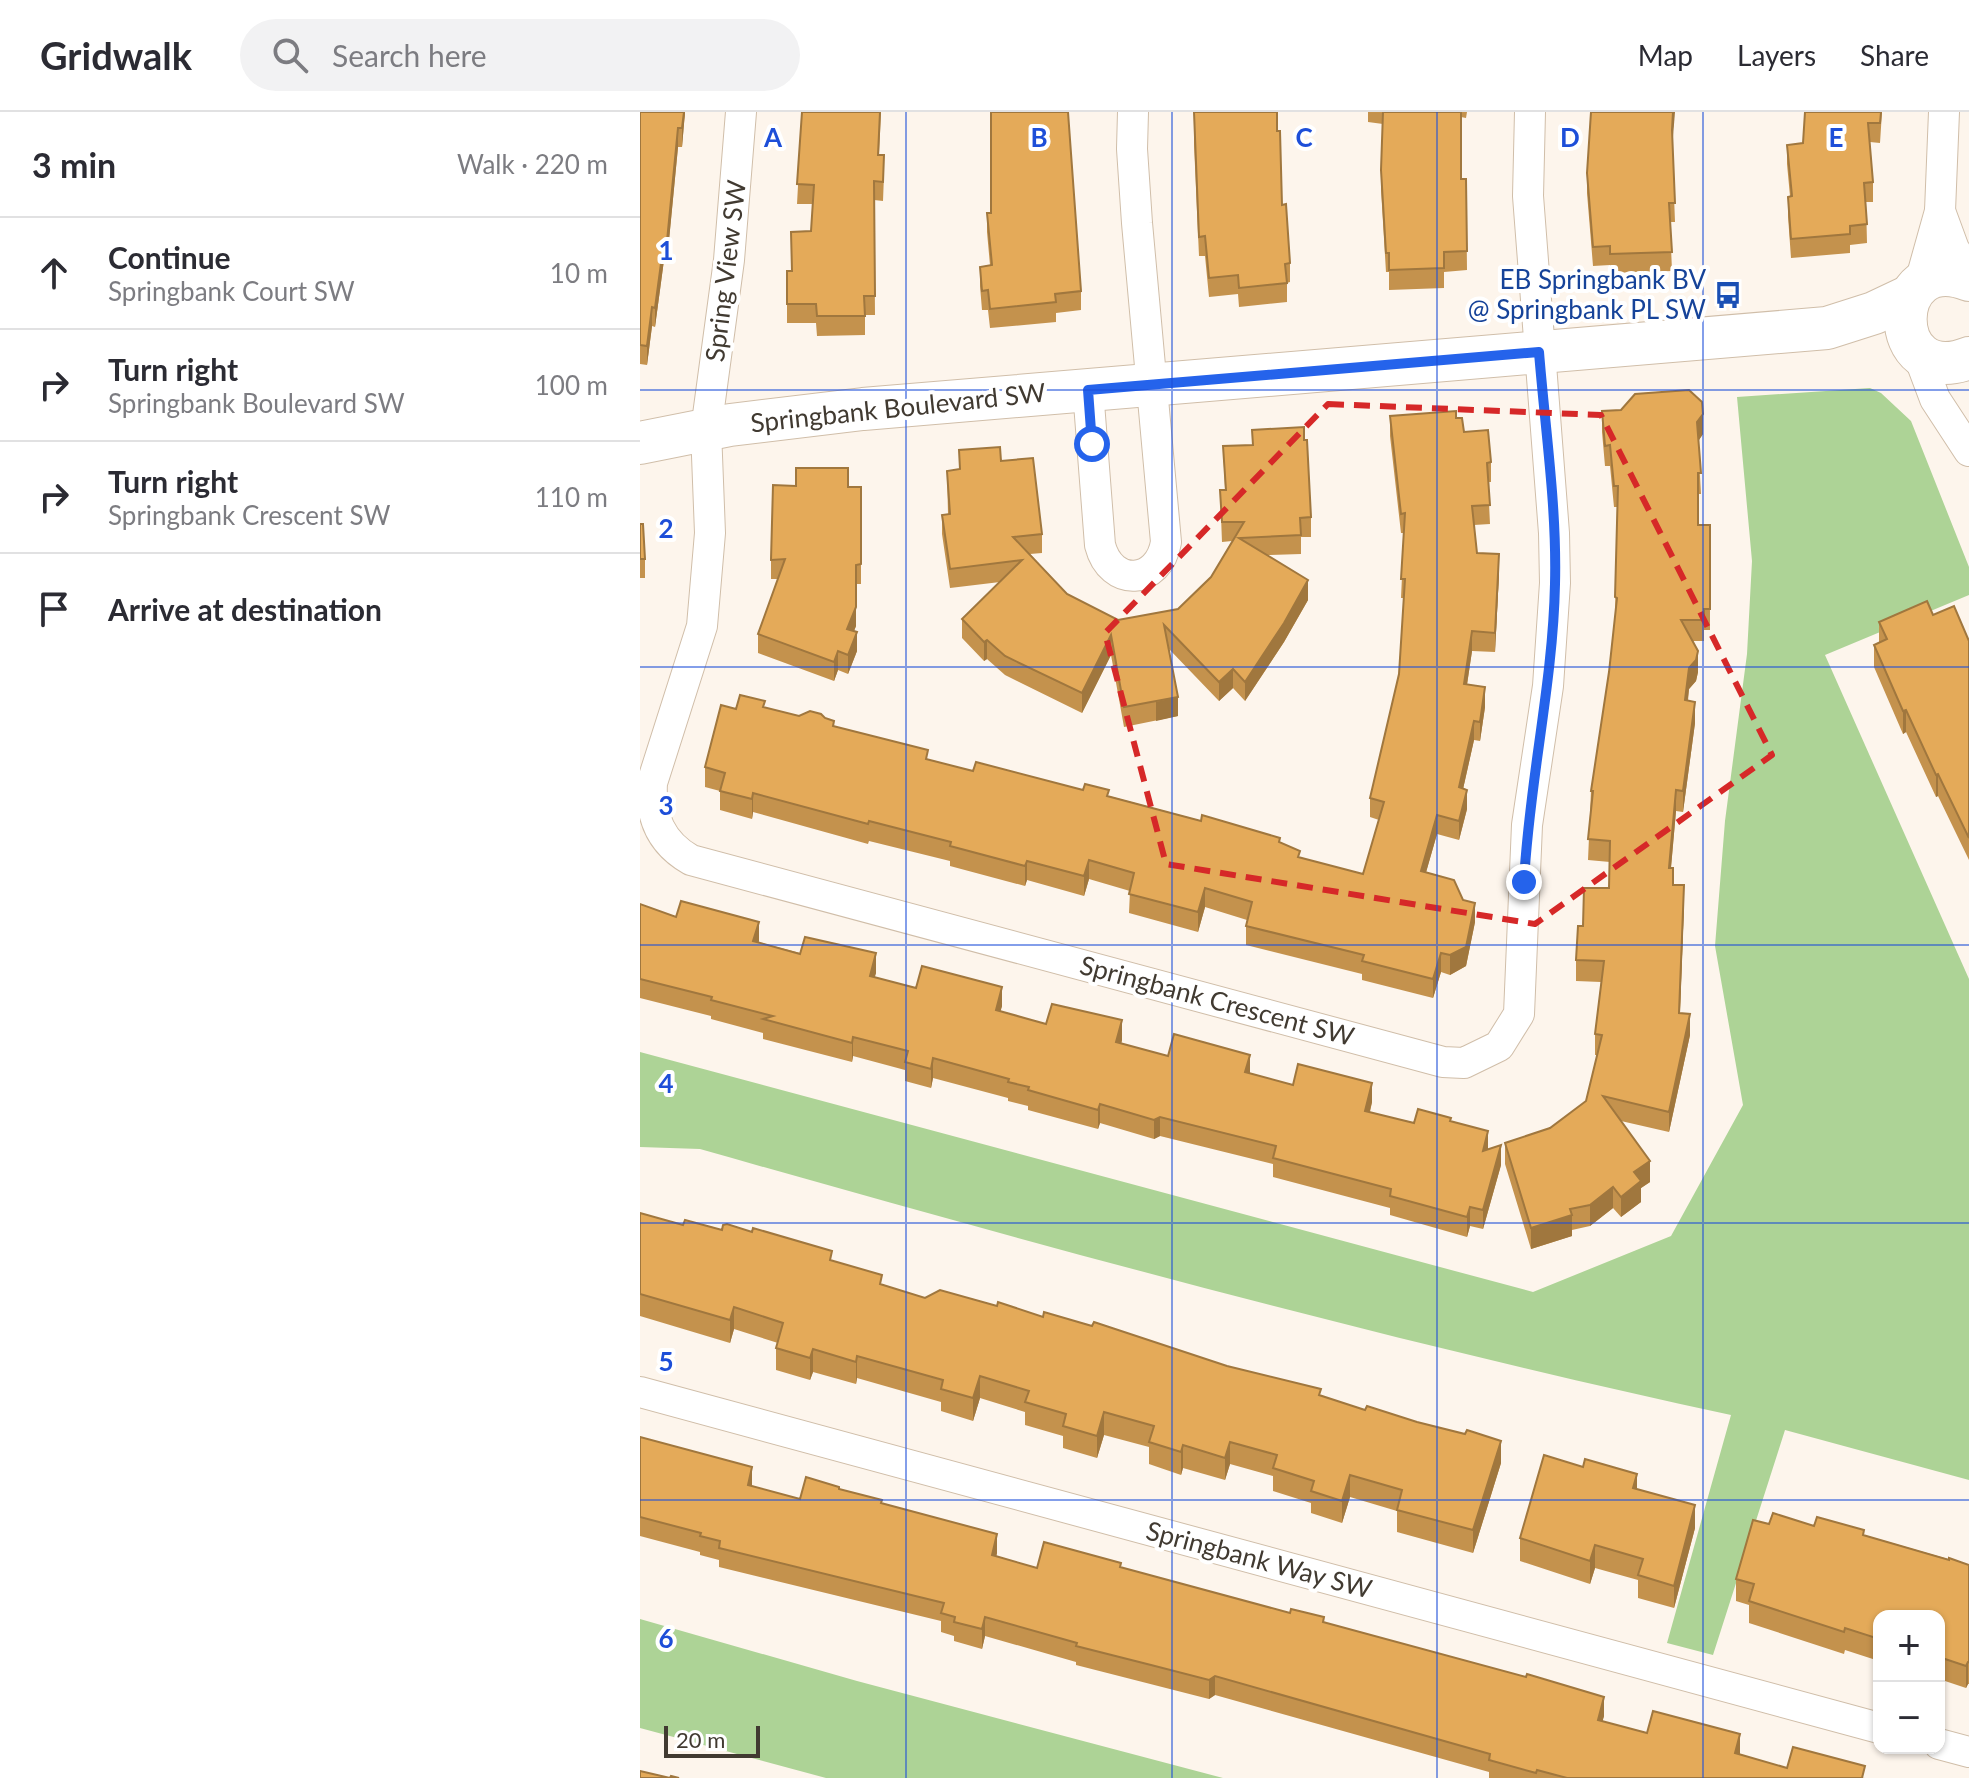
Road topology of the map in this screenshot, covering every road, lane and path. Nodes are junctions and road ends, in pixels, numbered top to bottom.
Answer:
1 (741, 112) edge
2 (1133, 112) edge
3 (1530, 112) edge
4 (1944, 112) edge
5 (1940, 211) junction
6 (1969, 272) edge
7 (1969, 280) edge
8 (1914, 291) junction
9 (1827, 328) junction
10 (1915, 348) junction
11 (1539, 352) junction
12 (1969, 358) edge
13 (1151, 385) junction
14 (1088, 390) junction
15 (706, 430) junction
16 (640, 443) edge
17 (1969, 451) edge
18 (640, 1392) edge
19 (1873, 1726) edge
20 (1945, 1746) edge
21 (1969, 1752) edge

1 - 15 street, Spring View SW
2 - 13 street
3 - 11 street, Springbank Crescent SW
4 - 5 street
5 - 6 street
5 - 8 street
7 - 8 street, Springbank Boulevard SW
8 - 9 street, Springbank Boulevard SW
8 - 10 street
9 - 10 street, Springbank Boulevard SW
9 - 11 street, Springbank Boulevard SW
10 - 12 street, Springbank Boulevard SW
10 - 17 street
11 - 13 street, Springbank Boulevard SW
11 - 15 street, Springbank Crescent SW
13 - 14 street, Springbank Boulevard SW
13 - 14 street
14 - 15 street, Springbank Boulevard SW
15 - 16 street, Springbank Boulevard SW
18 - 19 street, Springbank Way SW
20 - 21 street

